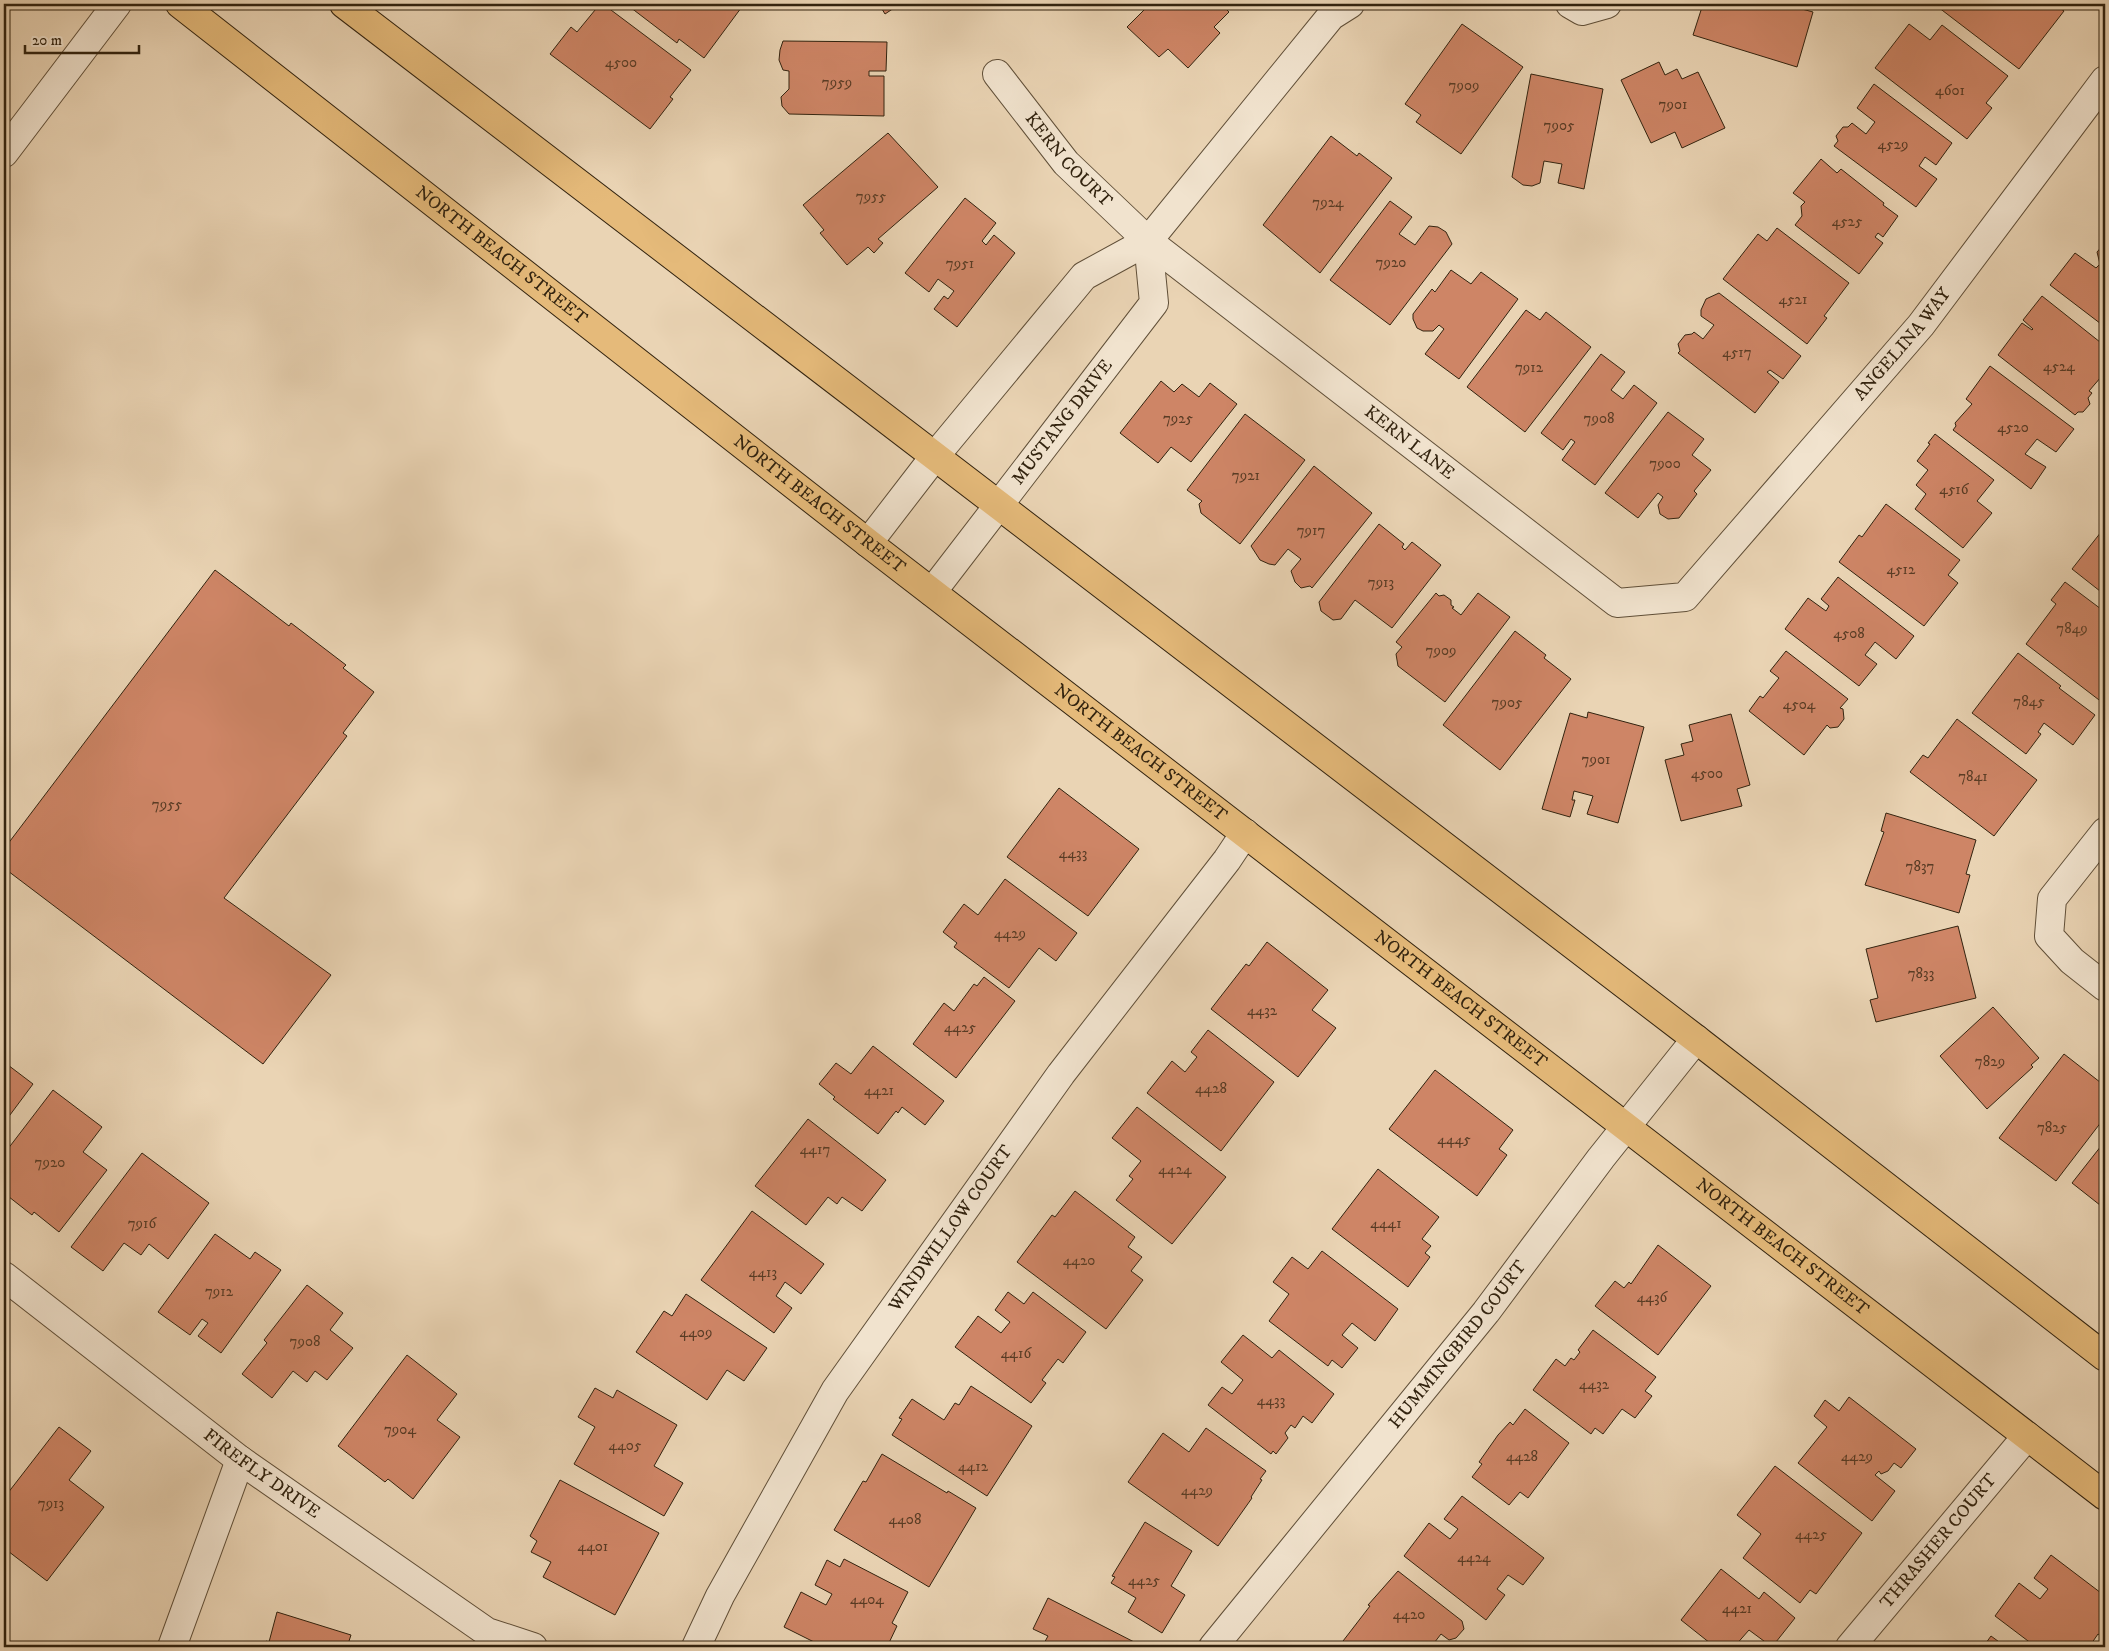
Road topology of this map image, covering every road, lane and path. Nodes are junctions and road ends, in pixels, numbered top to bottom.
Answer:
1 (117, 4) edge
2 (180, 4) edge
3 (344, 4) edge
4 (1350, 4) edge
5 (1570, 4) edge
6 (1607, 4) edge
7 (997, 74) dead end
8 (2105, 80) edge
9 (4, 153) edge
10 (1148, 241) junction
11 (935, 456) junction
12 (998, 505) junction
13 (868, 543) junction
14 (932, 592) junction
15 (1685, 597) joint
16 (2105, 832) edge
17 (1245, 834) junction
18 (2105, 986) edge
19 (1696, 1039) junction
20 (1626, 1126) junction
21 (4, 1276) edge
22 (2105, 1357) edge
23 (2027, 1436) junction
24 (240, 1460) junction
25 (2105, 1496) edge
26 (172, 1647) edge
27 (533, 1647) edge
28 (696, 1647) edge
29 (1213, 1647) edge
30 (1850, 1647) edge

1 - 9 street
2 - 13 main road, NORTH BEACH STREET
3 - 11 main road
4 - 10 street
5 - 6 street
7 - 10 street, KERN COURT
8 - 15 street, ANGELINA WAY
10 - 11 street
10 - 12 street, MUSTANG DRIVE
10 - 15 street, KERN LANE
11 - 12 main road
11 - 13 street
12 - 14 street, MUSTANG DRIVE
12 - 19 main road
13 - 14 main road, NORTH BEACH STREET
14 - 17 main road, NORTH BEACH STREET
16 - 18 street
17 - 20 main road, NORTH BEACH STREET
17 - 28 street, WINDWILLOW COURT
19 - 20 street, HUMMINGBIRD COURT
19 - 22 main road
20 - 23 main road, NORTH BEACH STREET
20 - 29 street, HUMMINGBIRD COURT
21 - 24 street, FIREFLY DRIVE
23 - 25 main road, NORTH BEACH STREET
23 - 30 street, THRASHER COURT
24 - 26 street
24 - 27 street, FIREFLY DRIVE

